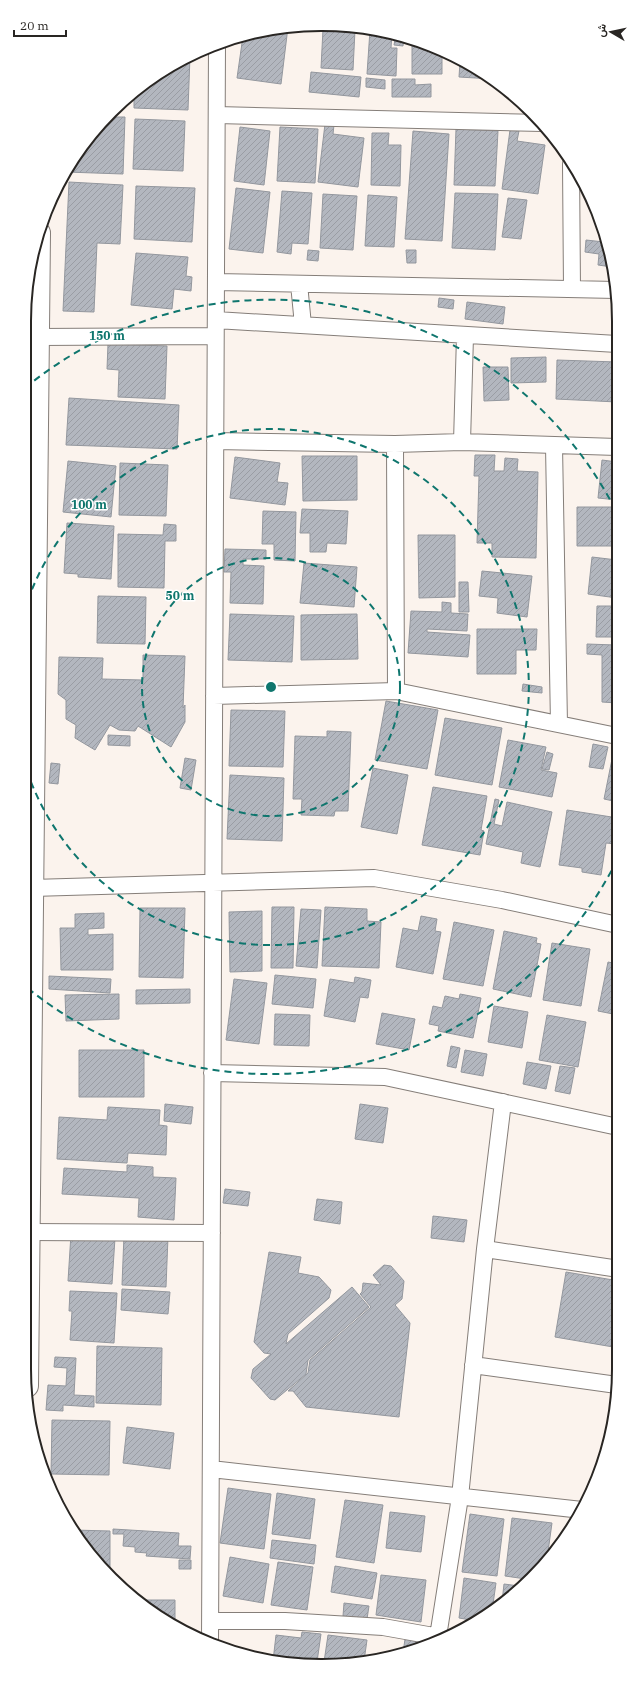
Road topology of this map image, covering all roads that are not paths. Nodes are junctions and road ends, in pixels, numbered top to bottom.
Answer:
1 (217, 50) edge
2 (217, 115) junction
3 (533, 123) edge
4 (571, 173) edge
5 (38, 260) edge
6 (216, 282) junction
7 (299, 284) junction
8 (572, 289) junction
9 (610, 290) edge
10 (303, 325) junction
11 (216, 328) junction
12 (465, 336) junction
13 (38, 337) junction
14 (612, 344) edge
15 (215, 441) junction
16 (462, 442) junction
17 (395, 444) junction
18 (554, 446) junction
19 (612, 448) edge
20 (396, 691) junction
21 (214, 696) junction
22 (559, 724) junction
23 (612, 735) edge
24 (213, 883) junction
25 (32, 888) junction
26 (612, 923) edge
27 (31, 974) edge
28 (212, 1074) junction
29 (503, 1102) junction
30 (612, 1126) edge
31 (31, 1232) edge
32 (212, 1233) junction
33 (485, 1249) junction
34 (612, 1268) edge
35 (474, 1365) junction
36 (611, 1384) edge
37 (211, 1469) junction
38 (460, 1497) junction
39 (575, 1509) edge
40 (211, 1621) junction
41 (440, 1634) edge
42 (210, 1637) edge
43 (432, 1637) edge

1 - 2 street
2 - 3 street
2 - 6 street
4 - 8 street
5 - 13 main road
6 - 7 street
6 - 11 street
7 - 8 street
7 - 10 street
8 - 9 street
10 - 11 street
10 - 12 street
11 - 13 street
11 - 15 street
12 - 14 street
12 - 16 street
13 - 25 main road
15 - 17 street
15 - 21 street
16 - 17 street
16 - 18 street
17 - 20 street
18 - 19 street
18 - 22 street
20 - 21 street
20 - 22 street
21 - 24 street
22 - 23 street
24 - 25 street
24 - 26 street
24 - 28 street
25 - 27 main road
28 - 29 street
28 - 32 street
29 - 30 street
29 - 33 street
31 - 32 street
32 - 37 street
33 - 34 street
33 - 35 street
35 - 36 street
35 - 38 street
37 - 38 street
37 - 40 street
38 - 39 street
38 - 41 street
40 - 42 street
40 - 43 street

